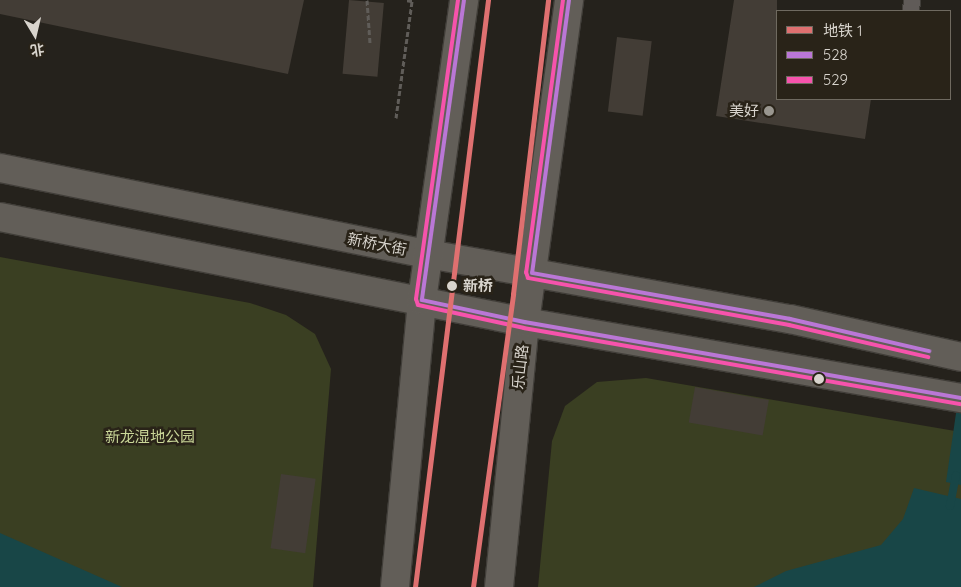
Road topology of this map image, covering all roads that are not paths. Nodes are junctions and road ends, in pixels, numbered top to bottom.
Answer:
1 (464, 0) edge
2 (569, 0) edge
3 (0, 168) edge
4 (0, 217) edge
5 (428, 254) junction
6 (532, 273) junction
7 (422, 300) junction
8 (525, 322) junction
9 (961, 357) edge
10 (961, 398) edge
11 (396, 587) edge
12 (498, 587) edge

1 - 5 street
2 - 6 street, 乐山路
3 - 5 street, 新桥大街
4 - 7 street
5 - 6 street, 新桥大街
5 - 7 street
6 - 8 street, 乐山路
6 - 9 street, 新桥大街
7 - 8 street
7 - 11 street
8 - 10 street
8 - 12 street, 乐山路

